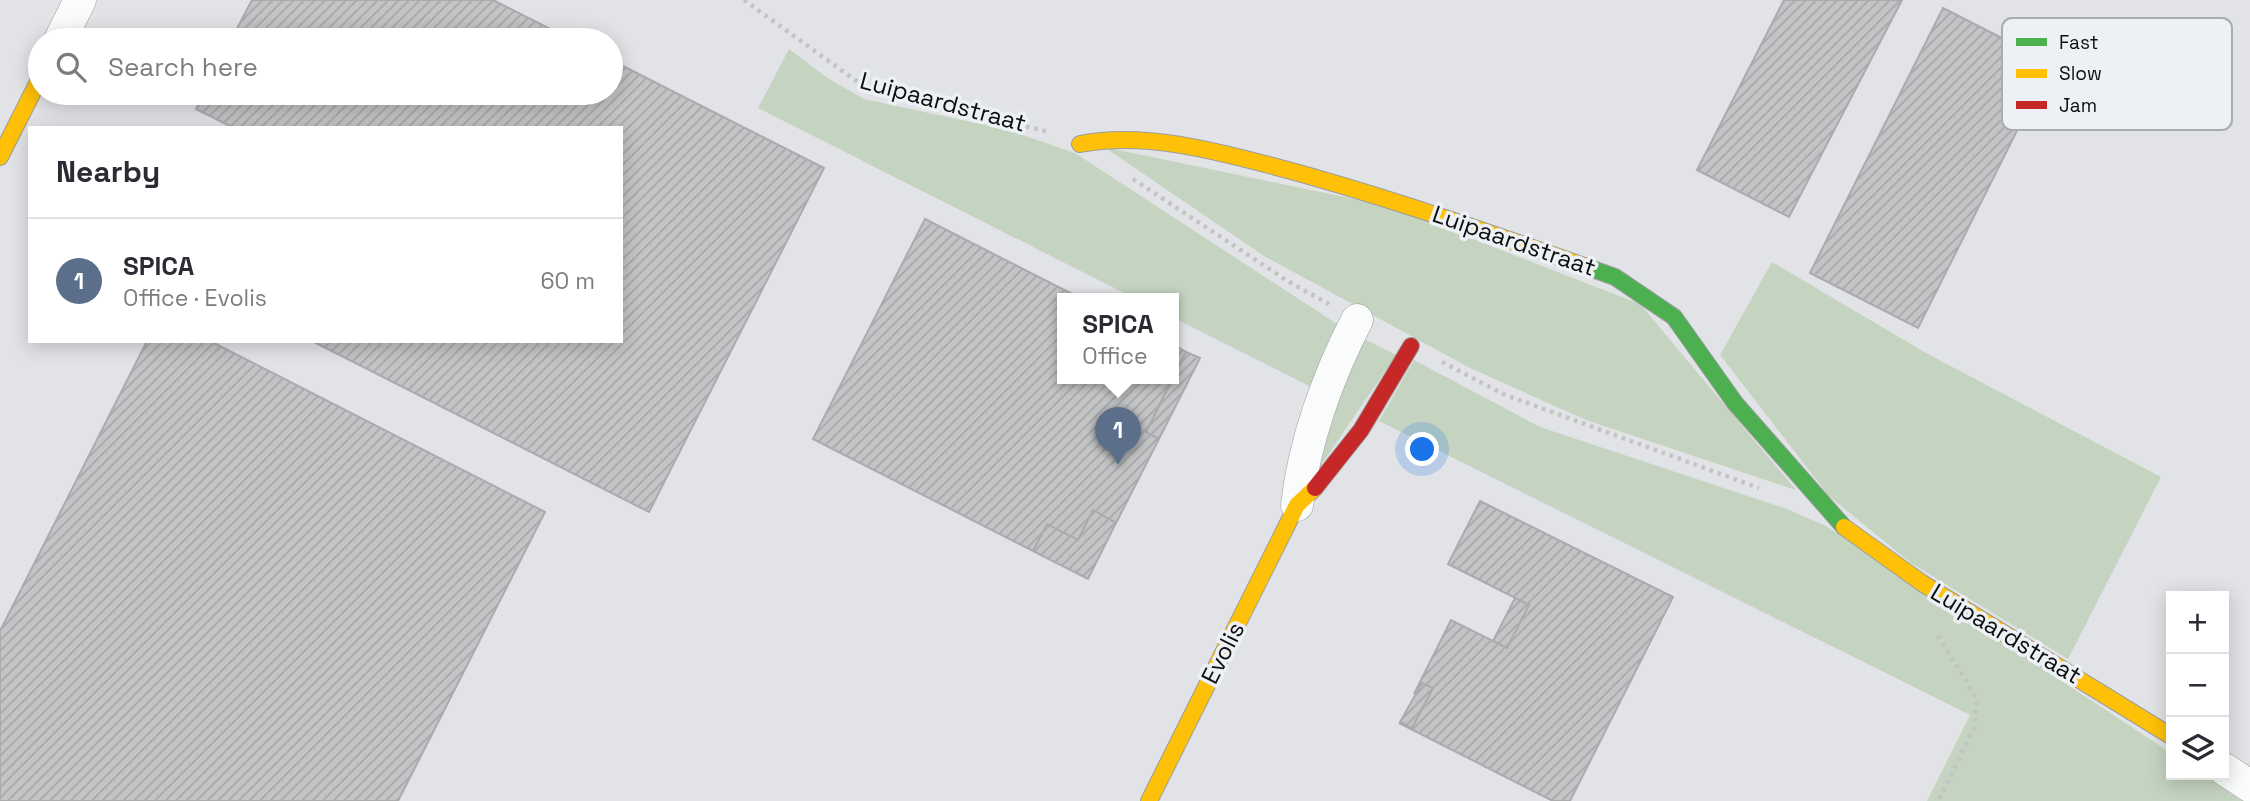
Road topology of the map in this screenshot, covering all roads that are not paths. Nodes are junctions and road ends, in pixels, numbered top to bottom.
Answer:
1 (80, 0) edge
2 (66, 28) edge
3 (28, 102) edge
4 (1080, 144) road end
5 (0, 157) edge
6 (1357, 320) road end
7 (1411, 346) road end
8 (1297, 505) junction
9 (2166, 733) edge
10 (2229, 772) edge
11 (2250, 786) edge
12 (1149, 801) edge

1 - 2 street
3 - 5 street
4 - 9 street, Luipaardstraat
6 - 8 street, Evolis
7 - 8 street, Evolis
8 - 12 street, Evolis
10 - 11 street

